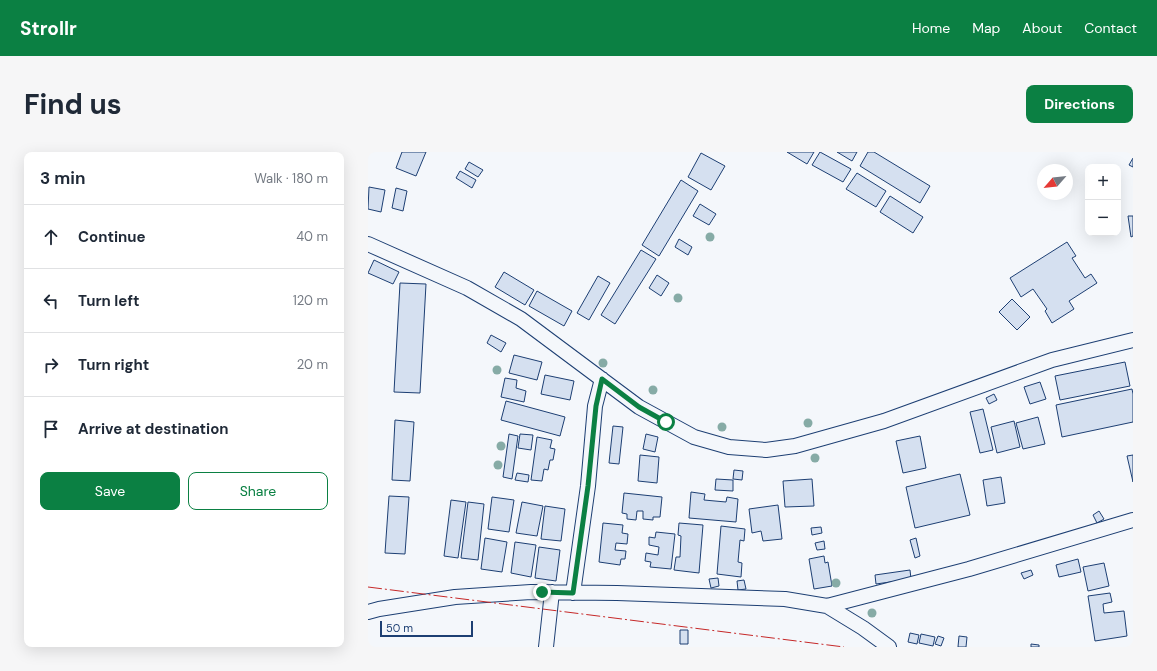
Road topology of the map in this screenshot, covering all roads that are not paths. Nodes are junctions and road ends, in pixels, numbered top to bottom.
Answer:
1 (368, 244) edge
2 (1133, 340) edge
3 (602, 379) junction
4 (1133, 520) edge
5 (552, 592) junction
6 (573, 593) junction
7 (827, 606) junction
8 (368, 612) edge
9 (546, 647) edge
10 (889, 647) edge

1 - 3 street
2 - 3 street
3 - 6 street
4 - 7 street
5 - 6 street
5 - 8 street
5 - 9 street
6 - 7 street
7 - 10 street

